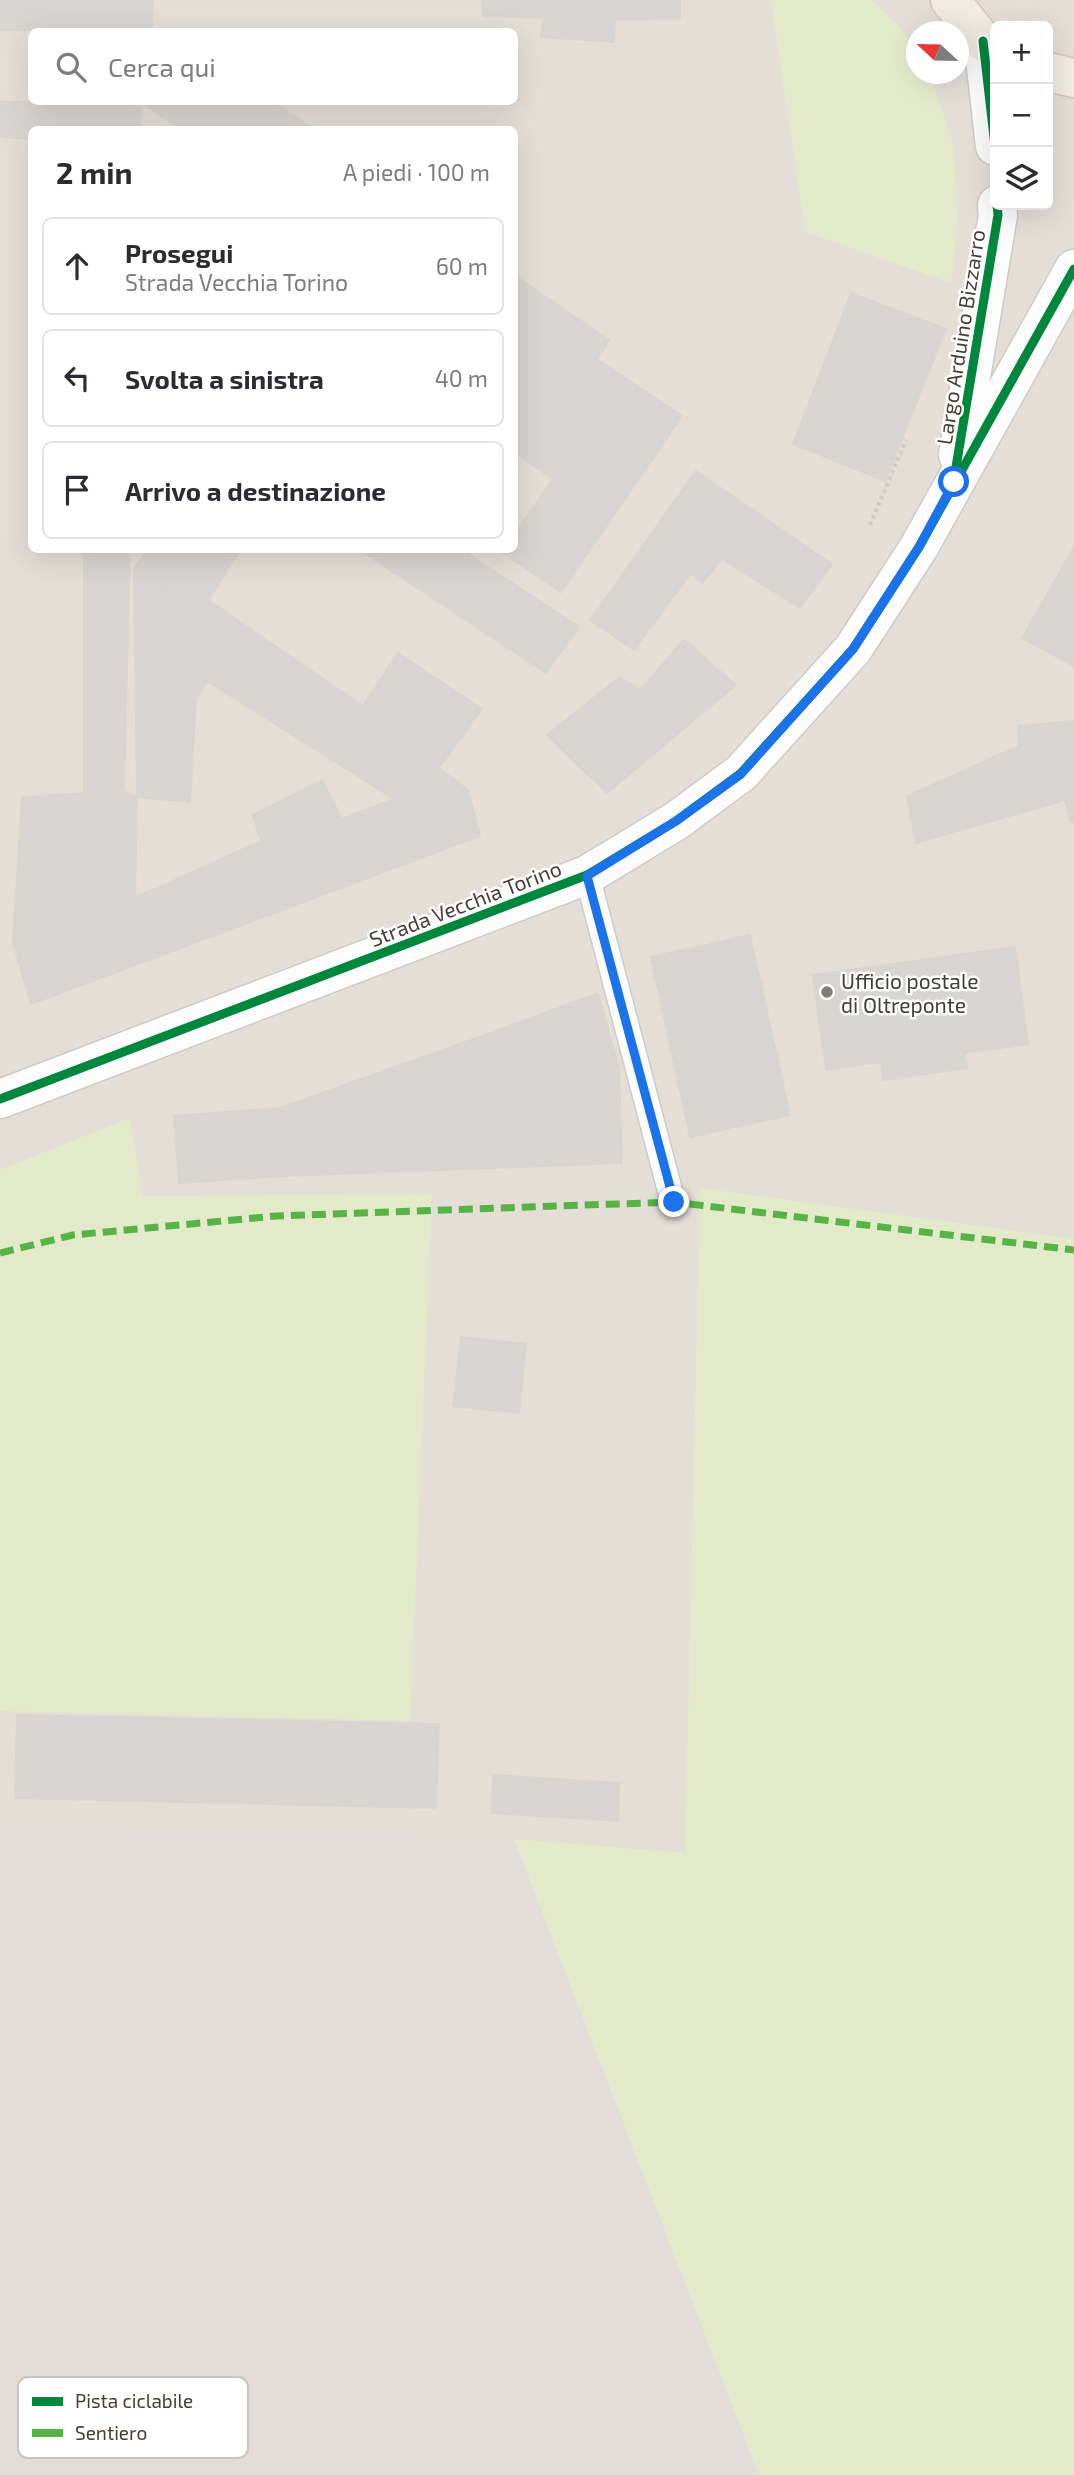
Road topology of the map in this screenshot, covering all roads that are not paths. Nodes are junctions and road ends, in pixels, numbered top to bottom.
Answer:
1 (950, 0) edge
2 (989, 44) edge
3 (1053, 73) edge
4 (1074, 78) edge
5 (991, 84) edge
6 (998, 210) edge
7 (1074, 269) edge
8 (954, 482) junction
9 (587, 876) junction
10 (0, 1100) edge
11 (674, 1202) dead end

1 - 2 main road
2 - 5 street
3 - 4 main road
6 - 8 street, Largo Arduino Bizzarro
7 - 8 street, Largo Arduino Bizzarro
8 - 9 street, Strada Vecchia Torino
9 - 10 street, Strada Vecchia Torino
9 - 11 lane

